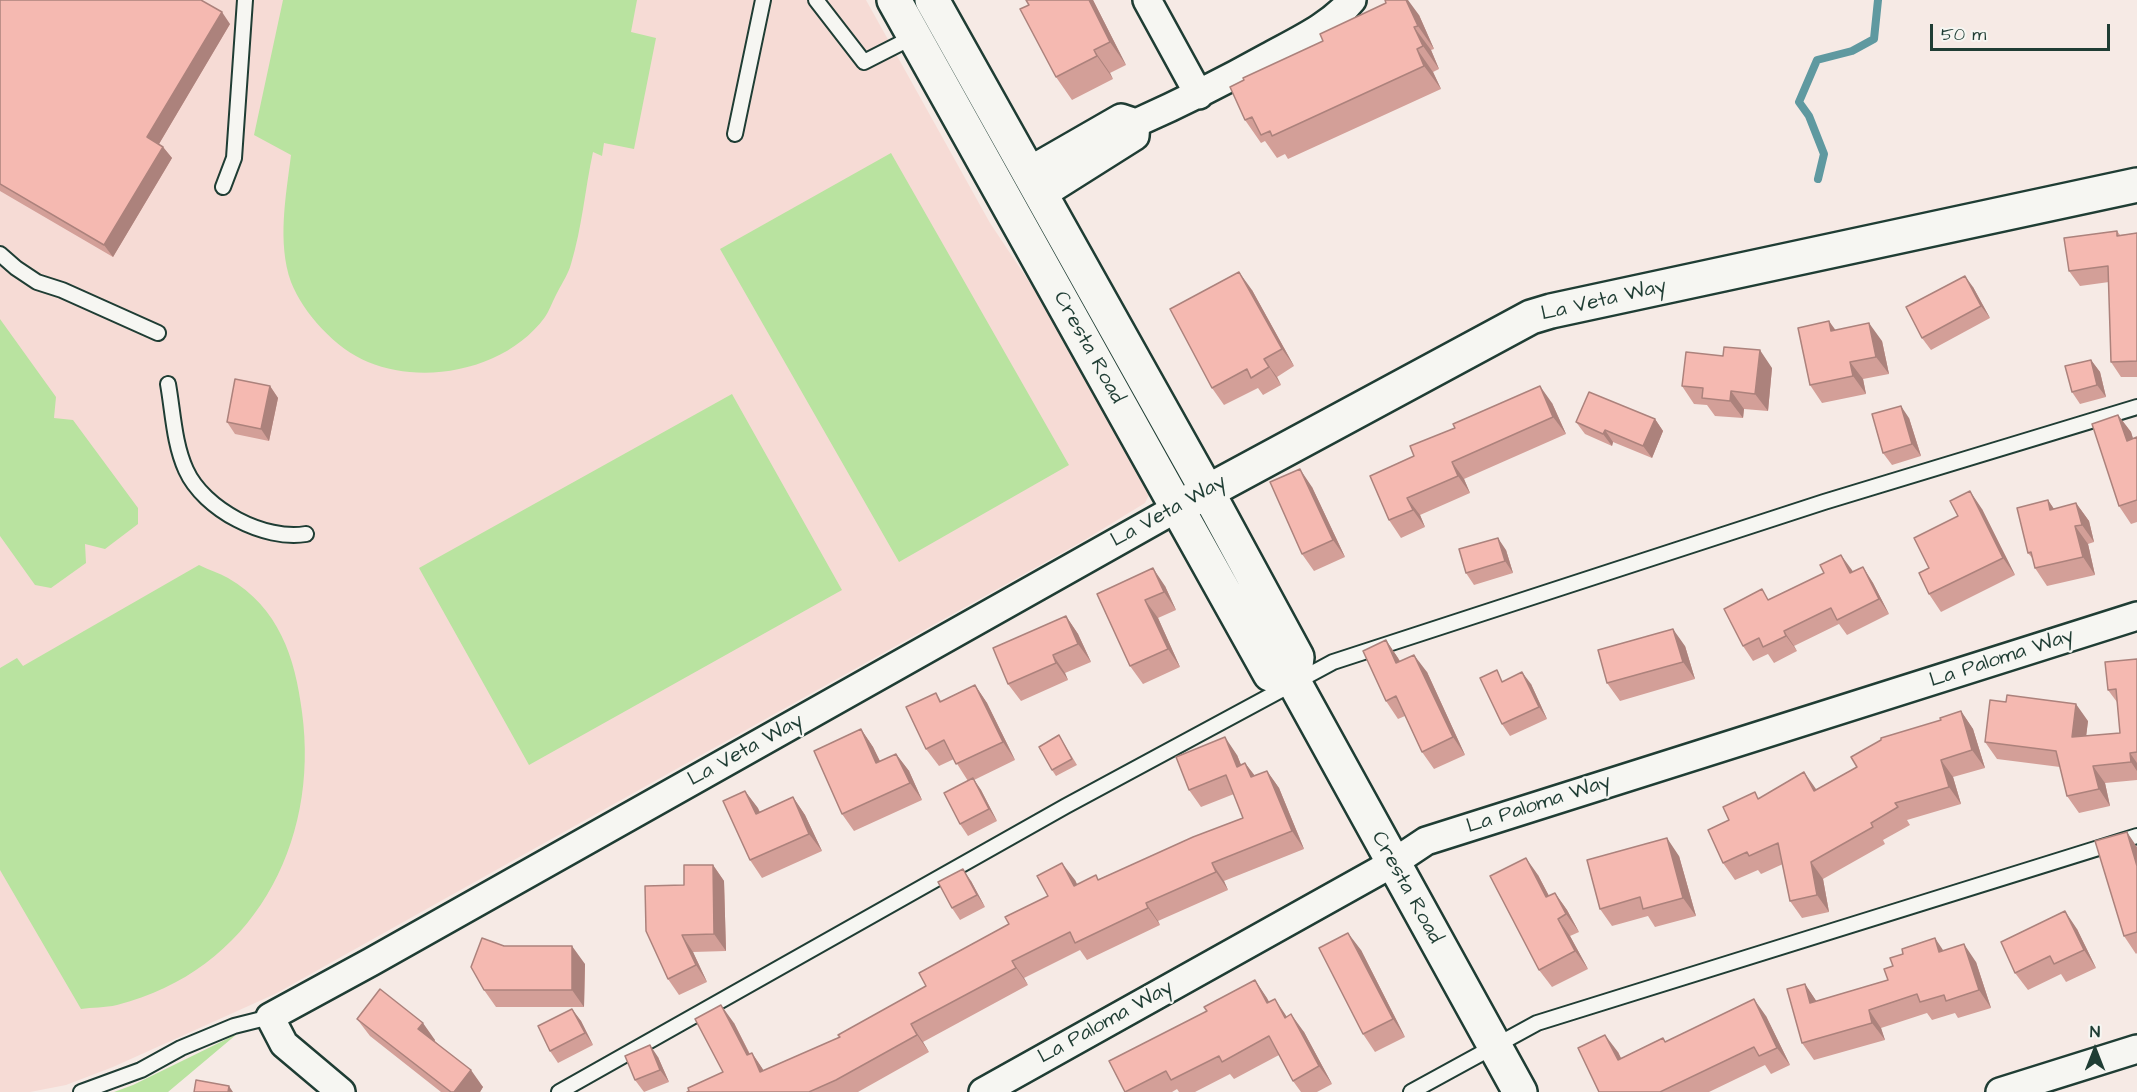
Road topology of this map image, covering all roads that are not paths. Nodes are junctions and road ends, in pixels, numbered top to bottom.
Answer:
1 (245, 0) edge
2 (763, 0) edge
3 (816, 0) edge
4 (894, 0) edge
5 (1147, 0) edge
6 (1352, 0) edge
7 (929, 22) edge
8 (1199, 95) junction
9 (735, 134) dead end
10 (1034, 184) junction
11 (2137, 185) edge
12 (223, 187) dead end
13 (0, 254) edge
14 (158, 333) dead end
15 (168, 384) dead end
16 (2137, 407) edge
17 (1207, 491) junction
18 (1177, 508) junction
19 (306, 534) dead end
20 (1248, 568) junction
21 (1219, 584) junction
22 (2137, 616) edge
23 (1294, 682) junction
24 (2137, 836) edge
25 (1393, 863) junction
26 (270, 1017) junction
27 (1493, 1046) junction
28 (2137, 1049) edge
29 (81, 1092) edge
30 (341, 1092) edge
31 (559, 1092) edge
32 (983, 1092) edge
33 (1411, 1092) edge
34 (1520, 1092) edge
35 (2000, 1092) edge

1 - 12 lane
2 - 9 lane
3 - 7 lane
4 - 7 main road, Cresta Road
5 - 8 street
6 - 8 street
7 - 10 main road, Cresta Road
7 - 18 main road, Cresta Road
8 - 10 street
10 - 17 main road, Cresta Road
11 - 17 main road, La Veta Way
13 - 14 lane
15 - 19 lane
16 - 23 lane
17 - 18 main road, La Veta Way
17 - 20 main road, Cresta Road
18 - 21 main road, Cresta Road
18 - 26 street, La Veta Way
20 - 21 street
20 - 23 main road, Cresta Road
21 - 23 main road, Cresta Road
22 - 25 street, La Paloma Way
23 - 25 main road, Cresta Road
23 - 31 lane
24 - 27 lane
25 - 27 main road, Cresta Road
25 - 32 street, La Paloma Way
26 - 29 lane
26 - 30 street
27 - 33 lane
27 - 34 main road, Cresta Road
28 - 35 street

